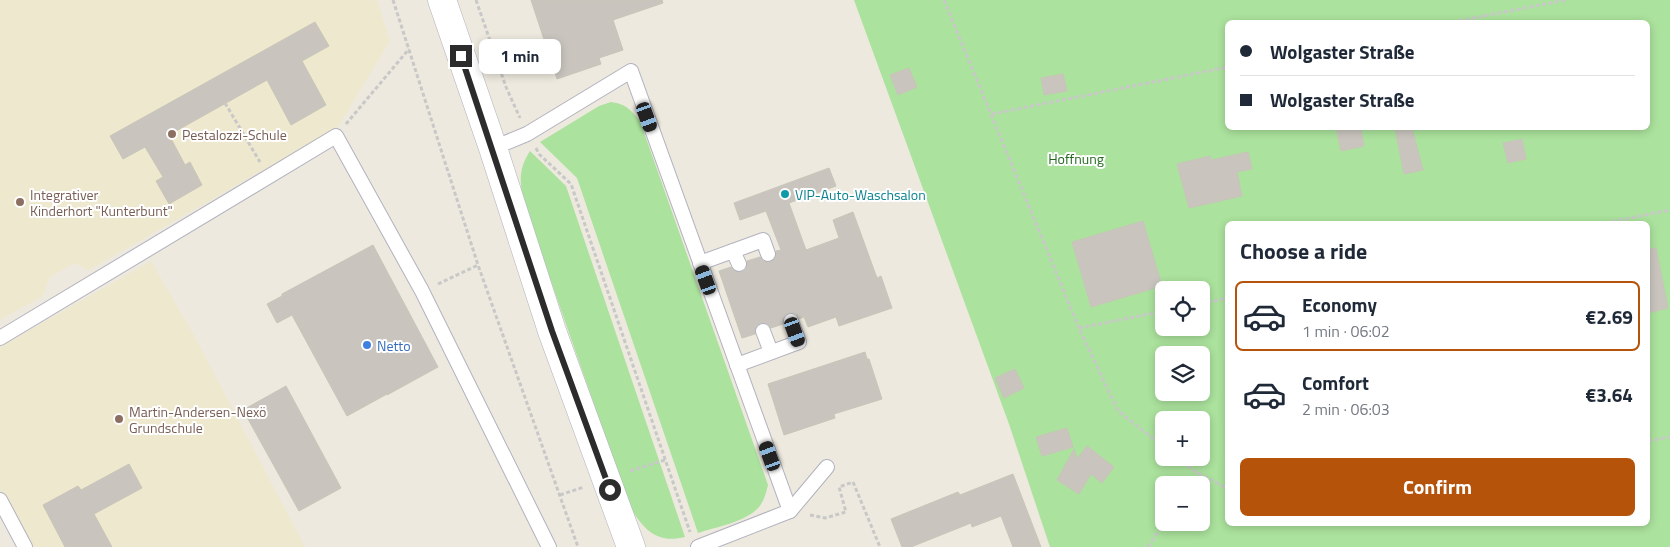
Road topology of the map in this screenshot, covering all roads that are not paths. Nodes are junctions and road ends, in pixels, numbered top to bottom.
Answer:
1 (442, 0) edge
2 (493, 148) junction
3 (733, 250) junction
4 (768, 254) dead end
5 (700, 262) junction
6 (739, 264) dead end
7 (792, 321) dead end
8 (763, 331) dead end
9 (0, 338) edge
10 (771, 352) junction
11 (737, 365) junction
12 (827, 467) dead end
13 (0, 500) edge
14 (790, 511) junction
15 (695, 543) edge
16 (25, 547) edge
17 (549, 547) edge
18 (631, 547) edge

1 - 2 main road
2 - 5 lane
2 - 18 main road
3 - 4 lane
3 - 5 lane
3 - 6 lane
5 - 11 lane
7 - 10 lane
8 - 10 lane
9 - 17 lane
10 - 11 lane
11 - 14 lane
12 - 14 lane
13 - 16 lane
14 - 15 lane

